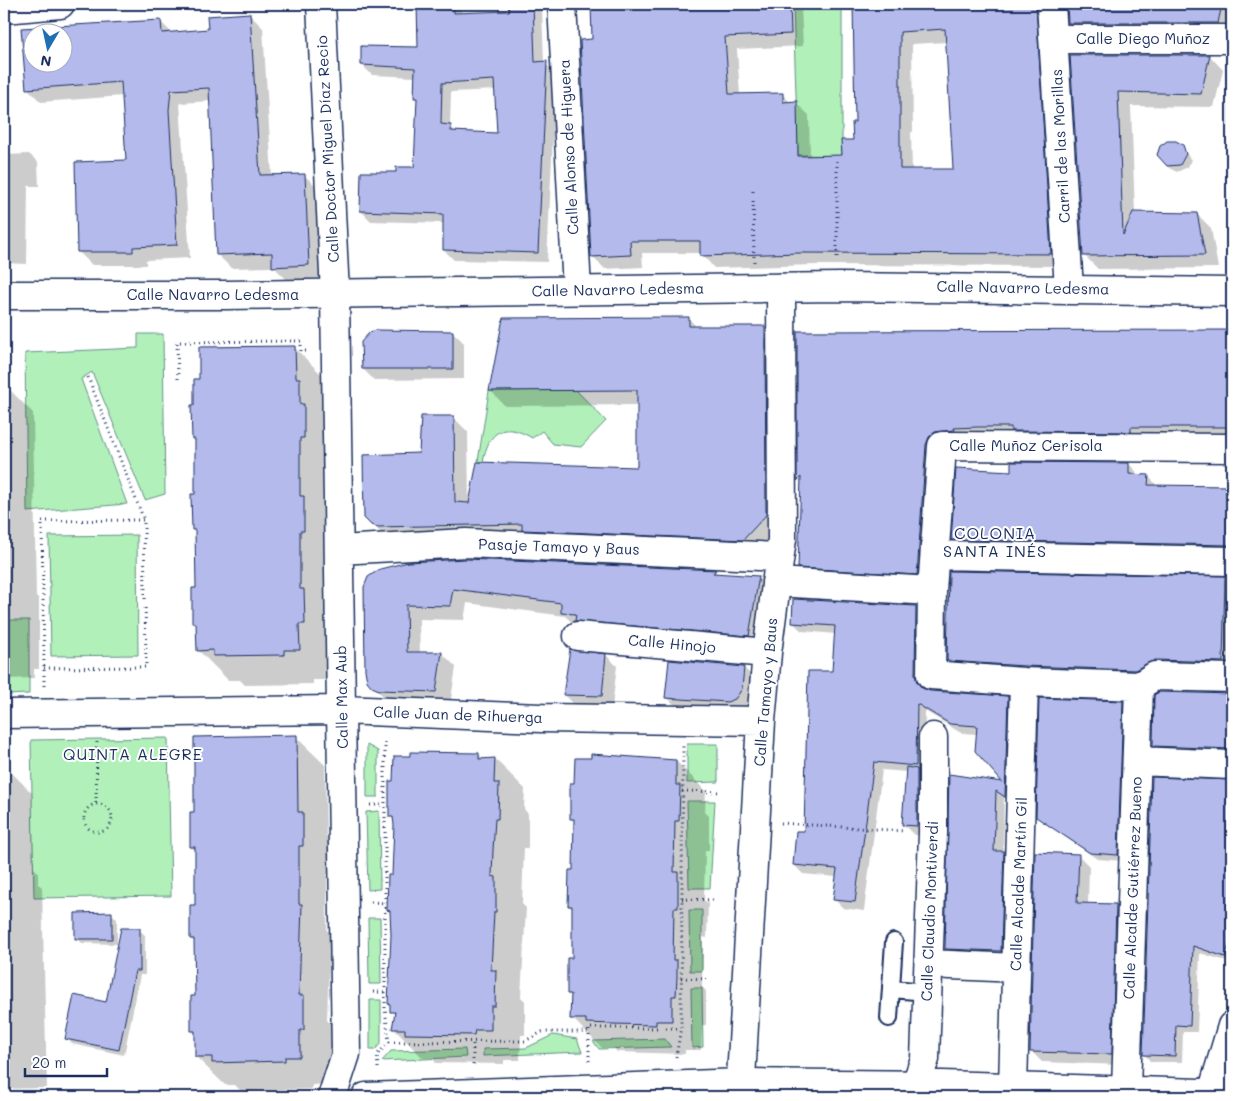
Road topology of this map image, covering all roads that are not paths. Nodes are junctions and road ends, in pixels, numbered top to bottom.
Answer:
1 (60, 4) edge
2 (321, 4) edge
3 (562, 4) edge
4 (1051, 4) edge
5 (4, 9) edge
6 (1054, 39) junction
7 (1232, 39) edge
8 (781, 288) junction
9 (1069, 289) junction
10 (577, 290) junction
11 (1232, 292) edge
12 (335, 294) junction
13 (4, 295) edge
14 (1232, 448) edge
15 (339, 550) junction
16 (935, 555) junction
17 (1232, 561) edge
18 (778, 570) junction
19 (932, 591) junction
20 (578, 636) dead end
21 (767, 653) junction
22 (1232, 678) edge
23 (1024, 682) junction
24 (1139, 686) junction
25 (342, 710) junction
26 (4, 714) edge
27 (761, 721) junction
28 (933, 737) dead end
29 (1137, 761) junction
30 (1232, 765) edge
31 (894, 942) dead end
32 (929, 964) junction
33 (1016, 968) junction
34 (891, 989) junction
35 (928, 992) junction
36 (889, 1018) dead end
37 (1232, 1026) edge
38 (916, 1084) junction
39 (1013, 1087) junction
40 (741, 1090) edge
41 (1126, 1090) junction
42 (1222, 1093) edge
43 (332, 1097) edge
44 (366, 1097) edge

1 - 5 street
2 - 12 street, Calle Doctor Miguel Díaz Recio
3 - 10 street, Calle Alonso de Higuera
4 - 6 street, Carril de las Morillas
6 - 7 street, Calle Diego Muñoz
6 - 9 street, Carril de las Morillas
8 - 9 street, Calle Navarro Ledesma
8 - 10 street, Calle Navarro Ledesma
8 - 18 street, Calle Tamayo y Baus
9 - 11 street, Calle Navarro Ledesma
10 - 12 street, Calle Navarro Ledesma
12 - 13 street, Calle Navarro Ledesma
12 - 15 street, Calle Max Aub
14 - 16 street, Calle Muñoz Cerisola
15 - 18 street, Pasaje Tamayo y Baus
15 - 25 street, Calle Max Aub
16 - 17 street
16 - 19 street, Calle Muñoz Cerisola
18 - 19 street
18 - 21 street, Calle Tamayo y Baus
19 - 23 street, Calle Muñoz Cerisola
20 - 21 street, Calle Hinojo
21 - 27 street, Calle Tamayo y Baus
22 - 24 street
23 - 24 street
23 - 33 street, Calle Alcalde Martín Gil
24 - 29 street, Calle Alcalde Gutiérrez Bueno
25 - 26 street, Calle Juan de Rihuerga
25 - 27 street, Calle Juan de Rihuerga
25 - 43 street, Calle Max Aub
27 - 40 street, Calle Tamayo y Baus
28 - 32 street, Calle Claudio Montiverdi
29 - 30 street
29 - 41 street, Calle Alcalde Gutiérrez Bueno
31 - 34 lane
32 - 33 street
32 - 35 street, Calle Claudio Montiverdi
33 - 39 street, Calle Alcalde Martín Gil
34 - 35 lane
34 - 36 lane
35 - 38 street, Calle Claudio Montiverdi
37 - 42 street
38 - 39 street
38 - 40 street
39 - 41 street
40 - 44 street
41 - 42 street

